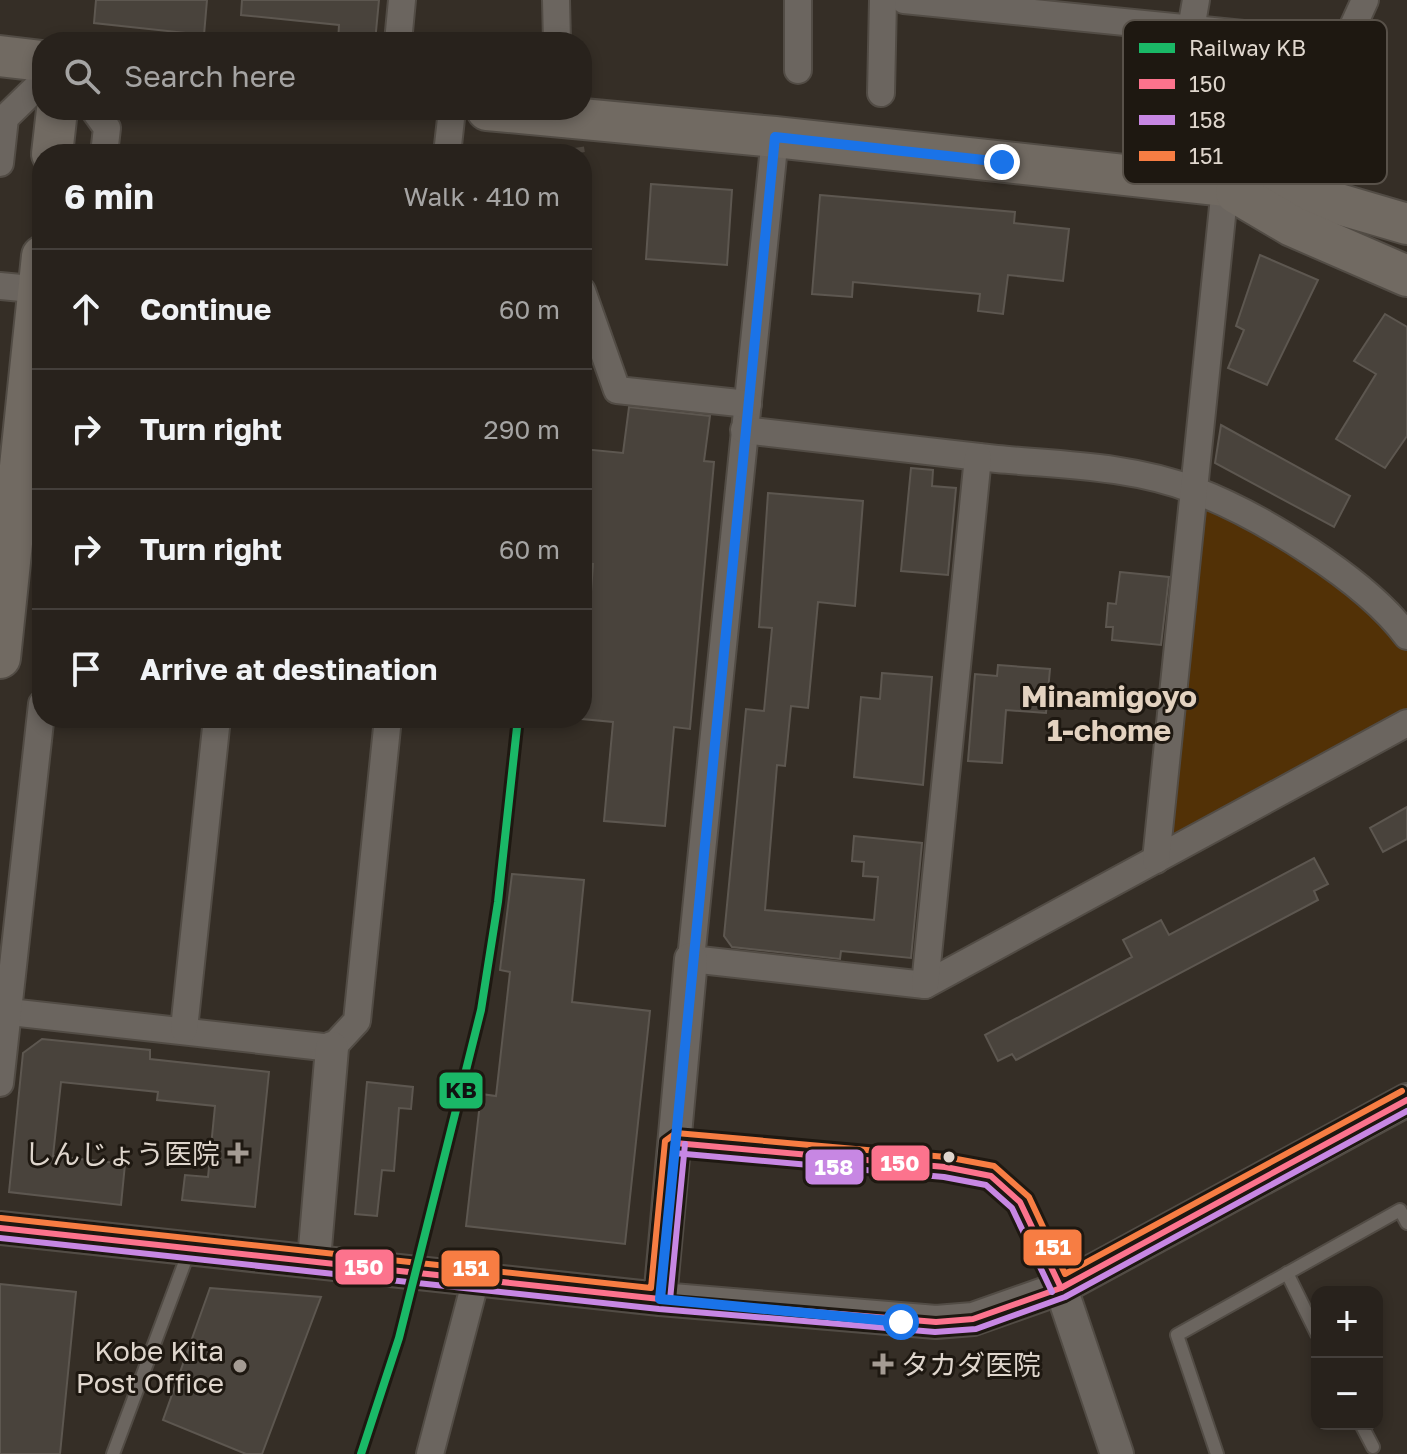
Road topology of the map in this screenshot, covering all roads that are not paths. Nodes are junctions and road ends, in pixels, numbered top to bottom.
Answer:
1 (402, 0) edge
2 (556, 0) edge
3 (798, 0) edge
4 (883, 0) edge
5 (904, 0) edge
6 (1196, 0) edge
7 (1365, 0) edge
8 (1193, 20) edge
9 (1356, 20) edge
10 (1123, 22) edge
11 (399, 32) edge
12 (557, 32) edge
13 (0, 56) edge
14 (32, 60) edge
15 (798, 70) dead end
16 (32, 92) edge
17 (881, 93) dead end
18 (592, 119) edge
19 (56, 120) edge
20 (101, 120) edge
21 (451, 120) edge
22 (775, 137) junction
23 (53, 144) edge
24 (105, 144) edge
25 (448, 144) edge
26 (0, 163) edge
27 (1123, 176) edge
28 (1198, 184) edge
29 (1225, 187) junction
30 (1407, 224) edge
31 (1407, 276) edge
32 (31, 281) edge
33 (592, 319) edge
34 (748, 404) junction
35 (744, 430) junction
36 (978, 457) junction
37 (1194, 489) junction
38 (1407, 636) edge
39 (0, 658) edge
40 (1407, 723) edge
41 (39, 728) edge
42 (216, 728) edge
43 (387, 728) edge
44 (1156, 860) junction
45 (691, 959) junction
46 (925, 985) junction
47 (4, 1011) edge
48 (184, 1029) junction
49 (332, 1048) junction
50 (0, 1083) edge
51 (1407, 1100) edge
52 (675, 1143) junction
53 (1407, 1223) edge
54 (0, 1228) edge
55 (191, 1246) junction
56 (314, 1260) junction
57 (1287, 1273) junction
58 (462, 1278) junction
59 (1061, 1288) junction
60 (660, 1299) junction
61 (1311, 1322) edge
62 (1364, 1430) edge
63 (1373, 1447) dead end
64 (113, 1454) edge
65 (430, 1454) edge
66 (1117, 1454) edge
67 (1217, 1454) edge

1 - 11 street
2 - 12 street
3 - 15 street
4 - 17 street
5 - 10 street
6 - 8 street
7 - 9 street
13 - 14 main road
16 - 26 street
18 - 22 main road
19 - 23 main road
20 - 24 street
21 - 25 street
22 - 27 main road
22 - 34 street
28 - 29 main road
29 - 30 main road
29 - 31 main road
29 - 37 street
32 - 39 main road
33 - 34 street
34 - 35 street
35 - 36 street
35 - 45 street
36 - 37 street
36 - 46 street
37 - 38 street
37 - 44 street
40 - 44 street
41 - 47 street
42 - 48 street
43 - 49 street
44 - 46 street
45 - 46 street
45 - 52 street
47 - 48 street
47 - 50 street
48 - 49 street
49 - 56 street
51 - 59 street
52 - 59 street
52 - 60 street
53 - 57 lane
54 - 55 street
55 - 56 street
55 - 64 lane
56 - 58 street
57 - 61 lane
57 - 67 lane
58 - 60 street
58 - 65 street
59 - 60 street
59 - 66 street
62 - 63 lane

